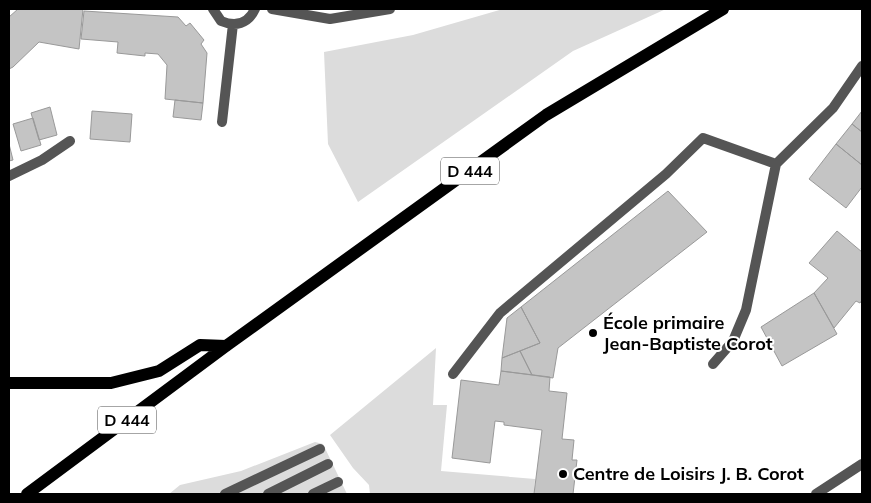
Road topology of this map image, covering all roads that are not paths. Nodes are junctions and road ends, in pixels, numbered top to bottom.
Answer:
1 (213, 9) edge
2 (255, 9) edge
3 (278, 9) edge
4 (390, 9) edge
5 (723, 9) edge
6 (233, 24) junction
7 (862, 66) edge
8 (222, 122) dead end
9 (70, 141) dead end
10 (776, 164) junction
11 (9, 176) edge
12 (226, 346) junction
13 (713, 364) dead end
14 (453, 374) dead end
15 (9, 383) edge
16 (320, 449) dead end
17 (328, 464) dead end
18 (862, 464) edge
19 (338, 482) dead end
20 (27, 494) edge
21 (225, 494) edge
22 (268, 494) edge
23 (314, 494) edge
24 (816, 494) edge

1 - 6 street
2 - 6 street
3 - 4 street
5 - 12 main road, D 444
6 - 8 street
7 - 10 street
9 - 11 street
10 - 13 street
10 - 14 street
12 - 15 main road
12 - 20 main road, D 444
16 - 21 street
17 - 22 street
18 - 24 street
19 - 23 street

